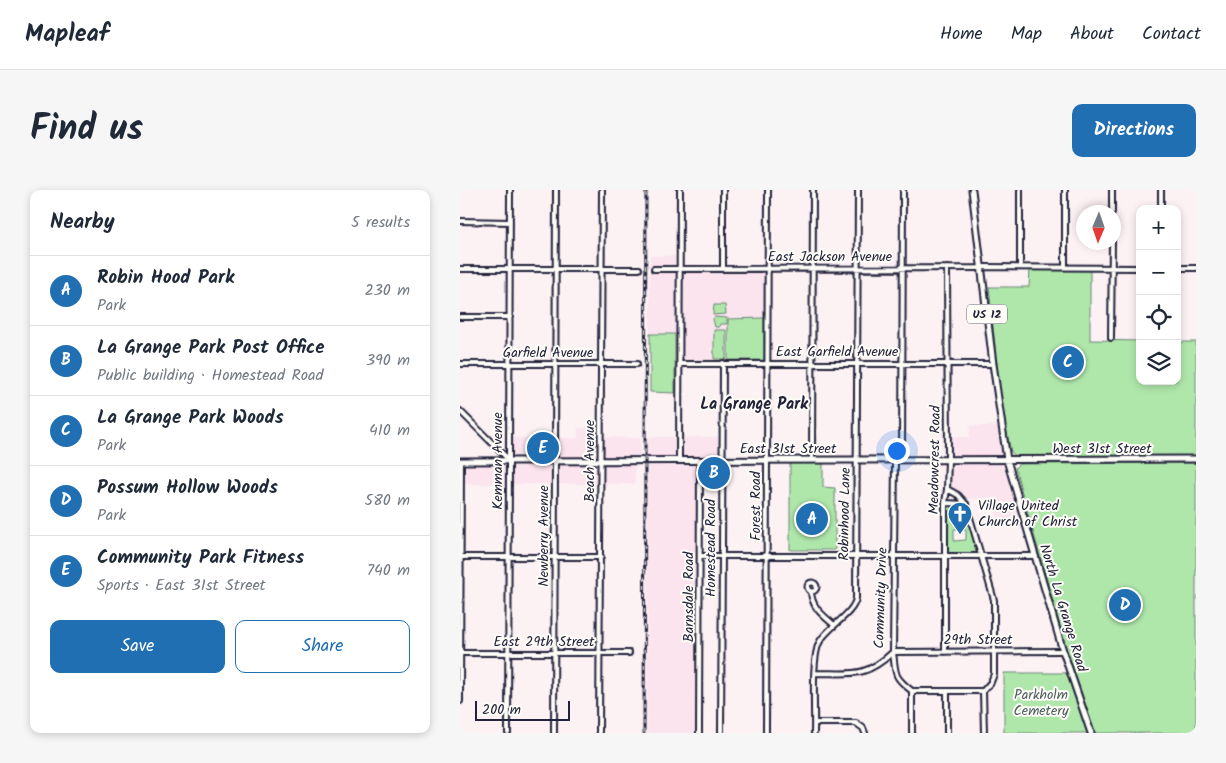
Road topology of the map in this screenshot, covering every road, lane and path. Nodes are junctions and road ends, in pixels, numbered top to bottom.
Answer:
1 (510, 190) edge
2 (556, 190) edge
3 (602, 190) edge
4 (680, 190) edge
5 (723, 190) edge
6 (768, 190) edge
7 (813, 190) edge
8 (858, 190) edge
9 (903, 190) edge
10 (972, 190) edge
11 (1020, 190) edge
12 (1065, 190) edge
13 (1112, 190) edge
14 (1161, 190) edge
15 (1112, 205) edge
16 (1161, 205) edge
17 (460, 221) edge
18 (510, 222) junction
19 (1112, 250) edge
20 (1020, 267) junction
21 (1066, 267) junction
22 (556, 268) junction
23 (601, 268) junction
24 (723, 268) junction
25 (768, 268) junction
26 (813, 268) junction
27 (858, 268) junction
28 (902, 268) junction
29 (947, 268) junction
30 (981, 268) junction
31 (1112, 268) junction
32 (1136, 268) edge
33 (1181, 268) edge
34 (1196, 268) edge
35 (460, 269) edge
36 (510, 269) junction
37 (639, 269) dead end
38 (654, 269) dead end
39 (680, 269) junction
40 (460, 317) edge
41 (510, 317) junction
42 (1111, 338) dead end
43 (460, 364) edge
44 (510, 364) junction
45 (556, 364) junction
46 (601, 364) junction
47 (637, 364) dead end
48 (680, 364) junction
49 (723, 364) junction
50 (768, 364) junction
51 (812, 364) junction
52 (857, 364) junction
53 (902, 364) junction
54 (947, 364) junction
55 (993, 364) junction
56 (460, 411) edge
57 (509, 460) junction
58 (555, 460) junction
59 (679, 460) junction
60 (700, 460) junction
61 (723, 460) junction
62 (767, 460) junction
63 (812, 460) junction
64 (857, 460) junction
65 (895, 460) junction
66 (902, 460) junction
67 (948, 460) junction
68 (1007, 460) junction
69 (1196, 460) edge
70 (460, 461) edge
71 (601, 461) junction
72 (947, 489) junction
73 (945, 503) junction
74 (966, 504) junction
75 (700, 556) junction
76 (723, 556) junction
77 (767, 556) junction
78 (856, 556) junction
79 (894, 556) junction
80 (944, 556) junction
81 (982, 556) junction
82 (1034, 556) junction
83 (460, 557) edge
84 (509, 557) junction
85 (555, 557) junction
86 (600, 557) junction
87 (812, 592) dead end
88 (834, 625) junction
89 (1063, 651) junction
90 (893, 652) junction
91 (945, 652) junction
92 (994, 652) junction
93 (508, 653) junction
94 (600, 653) junction
95 (460, 654) edge
96 (554, 654) junction
97 (629, 654) dead end
98 (815, 673) junction
99 (912, 691) junction
100 (947, 691) junction
101 (984, 691) junction
102 (460, 701) edge
103 (814, 723) junction
104 (508, 733) edge
105 (554, 733) edge
106 (599, 733) edge
107 (699, 733) edge
108 (721, 733) edge
109 (766, 733) edge
110 (814, 733) edge
111 (865, 733) edge
112 (912, 733) edge
113 (947, 733) edge
114 (984, 733) edge
115 (1091, 733) edge

1 - 18 street, Kemman Avenue
2 - 22 street, Newberry Avenue
3 - 23 street, Beach Avenue
4 - 39 street
5 - 24 street
6 - 25 street, Forest Road
7 - 26 street
8 - 27 street, Robinhood Lane
9 - 28 street
10 - 30 main road, US 12
11 - 20 street
12 - 21 street
13 - 15 street
14 - 16 street
17 - 18 street
18 - 36 street, Kemman Avenue
19 - 31 street
20 - 21 street, East Jackson Avenue
20 - 30 street, East Jackson Avenue
21 - 31 street, East Jackson Avenue
22 - 23 street
22 - 36 street
22 - 45 street, Newberry Avenue
23 - 37 street
23 - 46 street, Beach Avenue
24 - 25 street, East Jackson Avenue
24 - 39 street, East Jackson Avenue
25 - 26 street, East Jackson Avenue
25 - 50 street, Forest Road
26 - 27 street, East Jackson Avenue
26 - 51 street
27 - 28 street, East Jackson Avenue
27 - 52 street, Robinhood Lane
28 - 29 street, East Jackson Avenue
28 - 53 street
29 - 30 street, East Jackson Avenue
29 - 54 street, Meadowcrest Road
30 - 55 main road, US 12
31 - 32 street, East Jackson Avenue
31 - 42 street
33 - 34 street
35 - 36 street
36 - 41 street, Kemman Avenue
38 - 39 street, East Jackson Avenue
39 - 48 street
40 - 41 street
41 - 44 street, Kemman Avenue
43 - 44 street, Garfield Avenue
44 - 45 street, Garfield Avenue
44 - 57 street, Kemman Avenue
45 - 46 street, Garfield Avenue
45 - 58 street, Newberry Avenue
46 - 47 street, Garfield Avenue
46 - 71 street, Beach Avenue
48 - 49 street, East Garfield Avenue
48 - 59 street
49 - 50 street, East Garfield Avenue
49 - 61 street, Homestead Road
50 - 51 street, East Garfield Avenue
50 - 62 street, Forest Road
51 - 52 street, East Garfield Avenue
51 - 63 street
52 - 53 street, East Garfield Avenue
52 - 64 street, Robinhood Lane
53 - 54 street, East Garfield Avenue
53 - 66 street
54 - 55 street, East Garfield Avenue
54 - 67 street, Meadowcrest Road
55 - 68 main road, US 12
56 - 57 street
57 - 58 main road, East 31st Street
57 - 70 main road, East 31st Street
57 - 84 street, Kemman Avenue
58 - 71 main road, East 31st Street
58 - 85 street, Newberry Avenue
59 - 60 main road, East 31st Street
59 - 71 main road, East 31st Street
60 - 61 main road, East 31st Street
60 - 75 street, Barnsdale Road
61 - 62 main road, East 31st Street
61 - 76 street, Homestead Road
62 - 63 main road, East 31st Street
62 - 77 street, Forest Road
63 - 64 main road, East 31st Street
64 - 65 main road, East 31st Street
64 - 78 street, Robinhood Lane
65 - 66 main road, East 31st Street
65 - 79 street, Community Drive
66 - 67 main road, East 31st Street
67 - 68 main road, East 31st Street
67 - 72 street, Meadowcrest Road
68 - 69 main road, West 31st Street
68 - 82 main road, North La Grange Road / US 12
70 - 83 street
71 - 86 street, Beach Avenue
72 - 73 street, Meadowcrest Road
72 - 74 street
73 - 74 street
73 - 80 street, Meadowcrest Road
74 - 81 street
75 - 76 street
75 - 107 street, Barnsdale Road
76 - 77 street
76 - 108 street, Homestead Road
77 - 78 street
77 - 109 street, Forest Road
78 - 79 street
78 - 88 street, Robinhood Lane
79 - 80 street
79 - 90 street, Community Drive
80 - 81 street
80 - 91 street, Meadowcrest Road
81 - 82 street
81 - 92 street
82 - 89 main road, North La Grange Road / US 12
83 - 84 street
83 - 95 street
84 - 85 street
84 - 93 street, Kemman Avenue
85 - 86 street
85 - 96 street, Newberry Avenue
86 - 94 street, Beach Avenue
87 - 88 street
88 - 98 street, Robinhood Lane
89 - 92 street, 29th Street
89 - 115 main road, North La Grange Road / US 12
90 - 91 street, 29th Street
90 - 98 street, Community Drive
90 - 99 street
91 - 92 street, 29th Street
92 - 101 street
93 - 95 street, East 29th Street
93 - 96 street, East 29th Street
93 - 104 street, Kemman Avenue
94 - 96 street, East 29th Street
94 - 97 street, East 29th Street
94 - 106 street, Beach Avenue
95 - 102 street
96 - 105 street, Newberry Avenue
98 - 103 street, Robinhood Lane
99 - 100 street
99 - 112 street
100 - 101 street
100 - 113 street
101 - 114 street
103 - 110 street, Robinhood Lane
103 - 111 street

